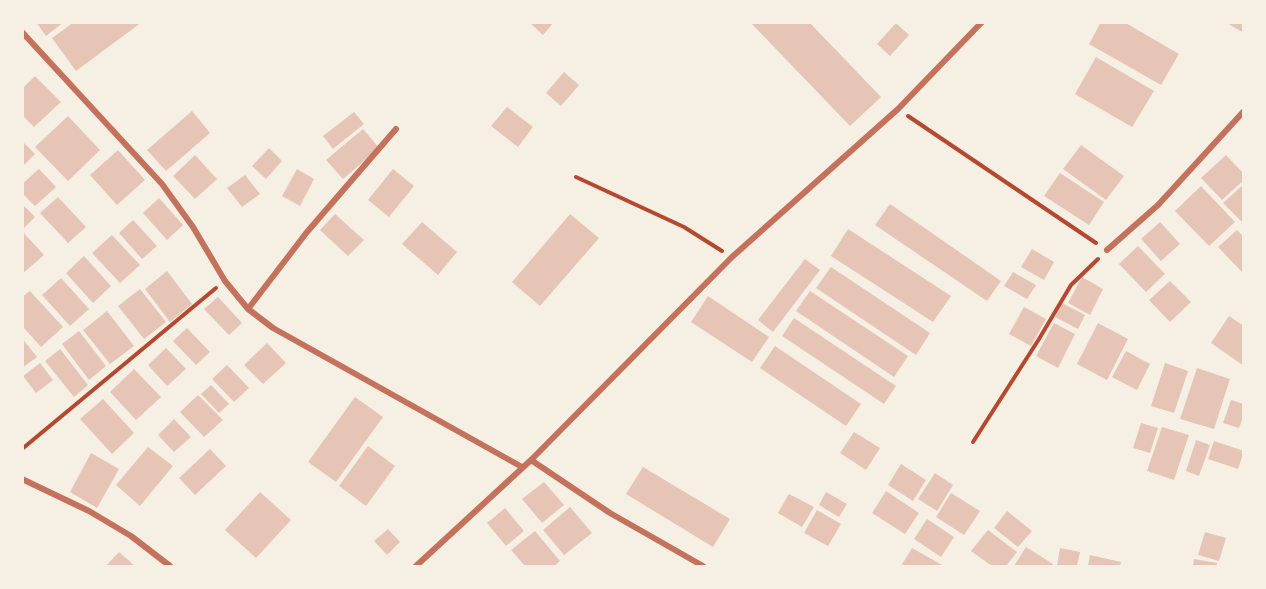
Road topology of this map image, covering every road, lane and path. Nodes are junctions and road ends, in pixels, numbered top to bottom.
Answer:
1 (982, 22) edge
2 (22, 32) edge
3 (898, 109) junction
4 (1244, 111) edge
5 (396, 129) dead end
6 (576, 177) dead end
7 (1107, 250) junction
8 (732, 257) junction
9 (225, 281) junction
10 (248, 309) junction
11 (973, 442) dead end
12 (22, 449) edge
13 (531, 460) junction
14 (522, 467) junction
15 (22, 479) edge
16 (170, 567) edge
17 (416, 567) edge
18 (703, 567) edge

1 - 3 street
2 - 9 street
3 - 7 path
3 - 8 street
4 - 7 street
5 - 10 street
6 - 8 path
7 - 11 path
8 - 13 street
9 - 10 street
9 - 12 path
10 - 14 street
13 - 14 street
13 - 18 street
14 - 17 street
15 - 16 street

